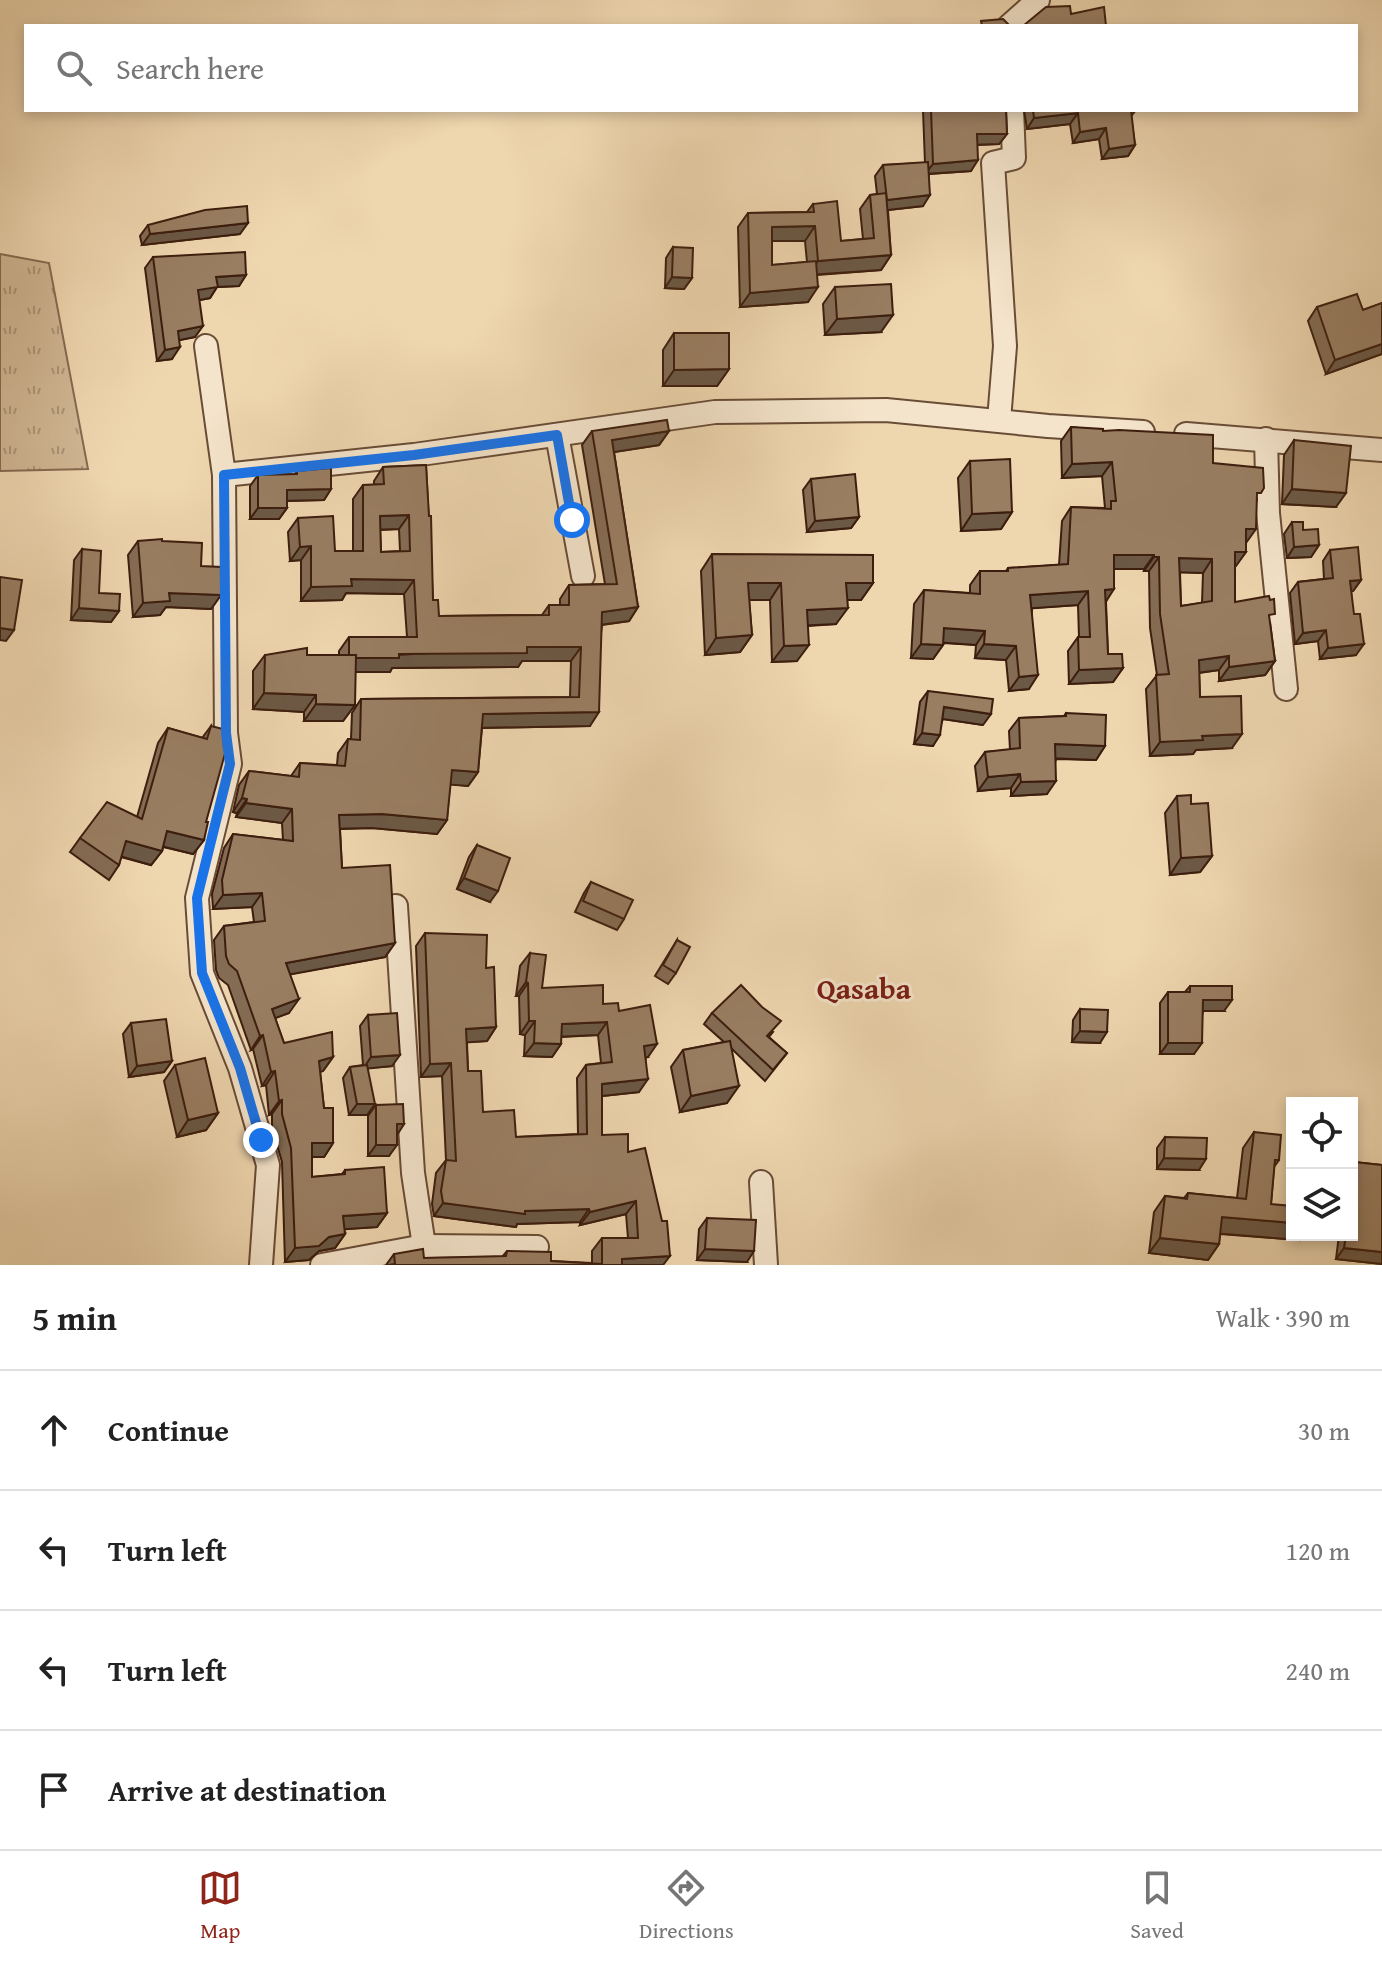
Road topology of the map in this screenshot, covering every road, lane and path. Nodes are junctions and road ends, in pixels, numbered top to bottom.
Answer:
1 (1038, 0) edge
2 (1011, 24) edge
3 (1012, 112) edge
4 (206, 346) dead end
5 (999, 420) junction
6 (557, 435) junction
7 (1266, 439) junction
8 (1382, 450) edge
9 (224, 475) junction
10 (583, 576) dead end
11 (1286, 689) dead end
12 (396, 906) edge
13 (761, 1182) dead end
14 (424, 1246) junction
15 (537, 1247) dead end
16 (261, 1265) edge
17 (322, 1265) edge
18 (766, 1265) edge

1 - 2 street
3 - 5 street
4 - 9 street
5 - 6 street
5 - 7 street
6 - 9 street
6 - 10 street
7 - 8 street
7 - 11 street
9 - 16 street
12 - 14 street
13 - 18 street
14 - 15 street
14 - 17 street

